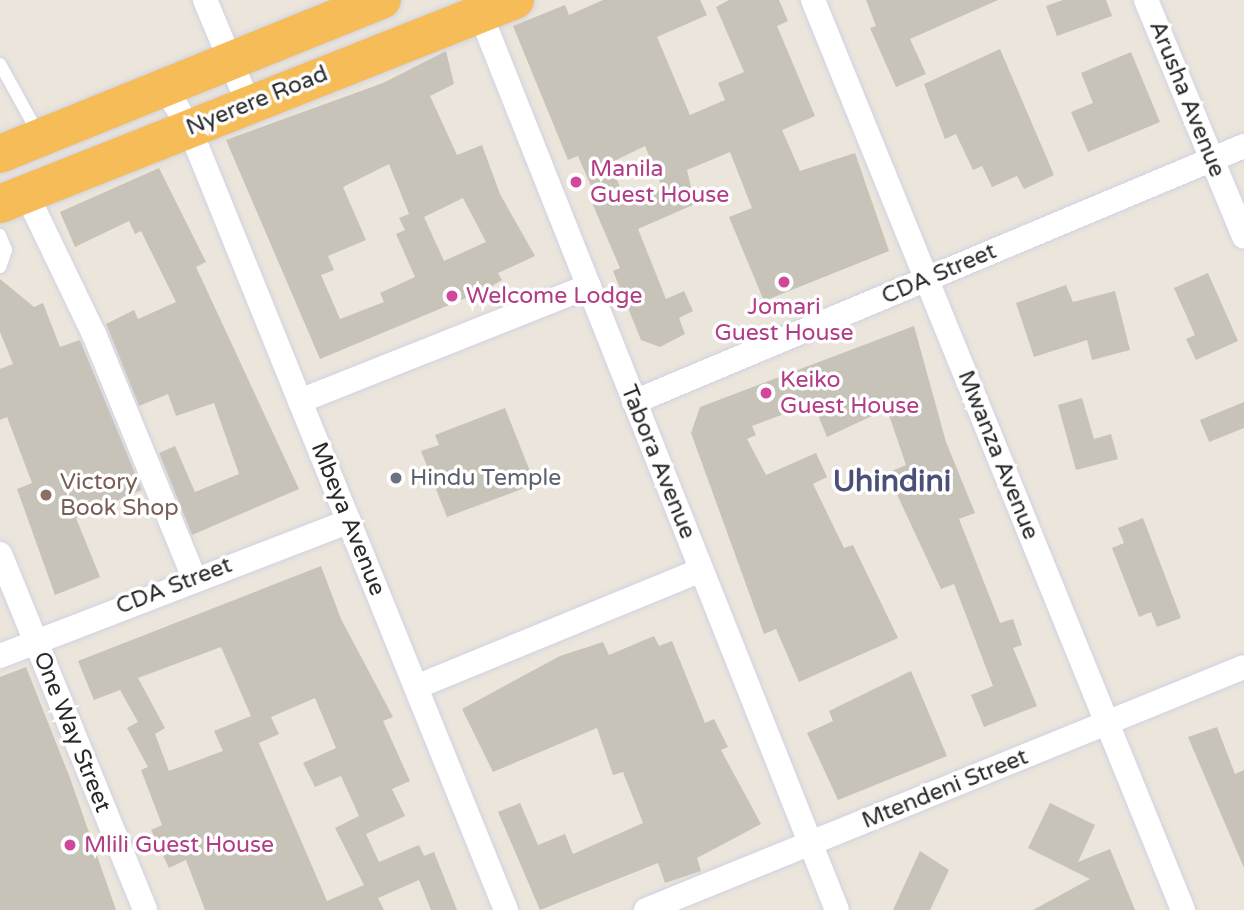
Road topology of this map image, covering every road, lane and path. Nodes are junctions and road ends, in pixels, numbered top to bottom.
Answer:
1 (205, 0) edge
2 (382, 0) edge
3 (813, 0) edge
4 (1146, 0) edge
5 (497, 7) edge
6 (228, 59) junction
7 (0, 64) edge
8 (164, 86) junction
9 (248, 103) junction
10 (189, 127) junction
11 (40, 136) junction
12 (1244, 146) edge
13 (0, 154) edge
14 (1212, 160) junction
15 (13, 199) edge
16 (0, 235) edge
17 (1244, 237) edge
18 (0, 267) edge
19 (926, 279) junction
20 (589, 286) junction
21 (300, 401) junction
22 (634, 402) junction
23 (349, 521) junction
24 (0, 554) edge
25 (701, 570) junction
26 (194, 578) junction
27 (35, 641) junction
28 (0, 656) edge
29 (1244, 667) edge
30 (416, 687) junction
31 (1108, 724) junction
32 (810, 844) junction
33 (145, 910) edge
34 (506, 910) edge
35 (646, 910) edge
36 (836, 910) edge
37 (1184, 910) edge

1 - 6 street
2 - 6 highway
3 - 19 street, Mwanza Avenue
4 - 14 street, Arusha Avenue
5 - 9 highway, Nyerere Road
5 - 20 street, Tabora Avenue
6 - 8 highway
6 - 9 street
7 - 11 lane
8 - 10 street, Mbeya Avenue
8 - 11 highway
9 - 10 highway, Nyerere Road
10 - 15 highway, Nyerere Road
10 - 21 street, Mbeya Avenue
11 - 13 highway
12 - 14 street, CDA Street
14 - 17 street, Arusha Avenue
14 - 19 street, CDA Street
15 - 26 street
16 - 18 lane
19 - 22 street, CDA Street
19 - 31 street, Mwanza Avenue
20 - 21 street
20 - 22 street, Tabora Avenue
21 - 23 street, Mbeya Avenue
22 - 25 street, Tabora Avenue
23 - 26 street, CDA Street
23 - 30 street, Mbeya Avenue
24 - 27 street, One Way Street
25 - 30 street
25 - 32 street, Tabora Avenue
26 - 27 street, CDA Street
27 - 28 street, CDA Street
27 - 33 street, One Way Street
29 - 31 street, Mtendeni Street
30 - 34 street, Mbeya Avenue
31 - 32 street, Mtendeni Street
31 - 37 street, Mwanza Avenue
32 - 35 street, Mtendeni Street
32 - 36 street, Tabora Avenue

